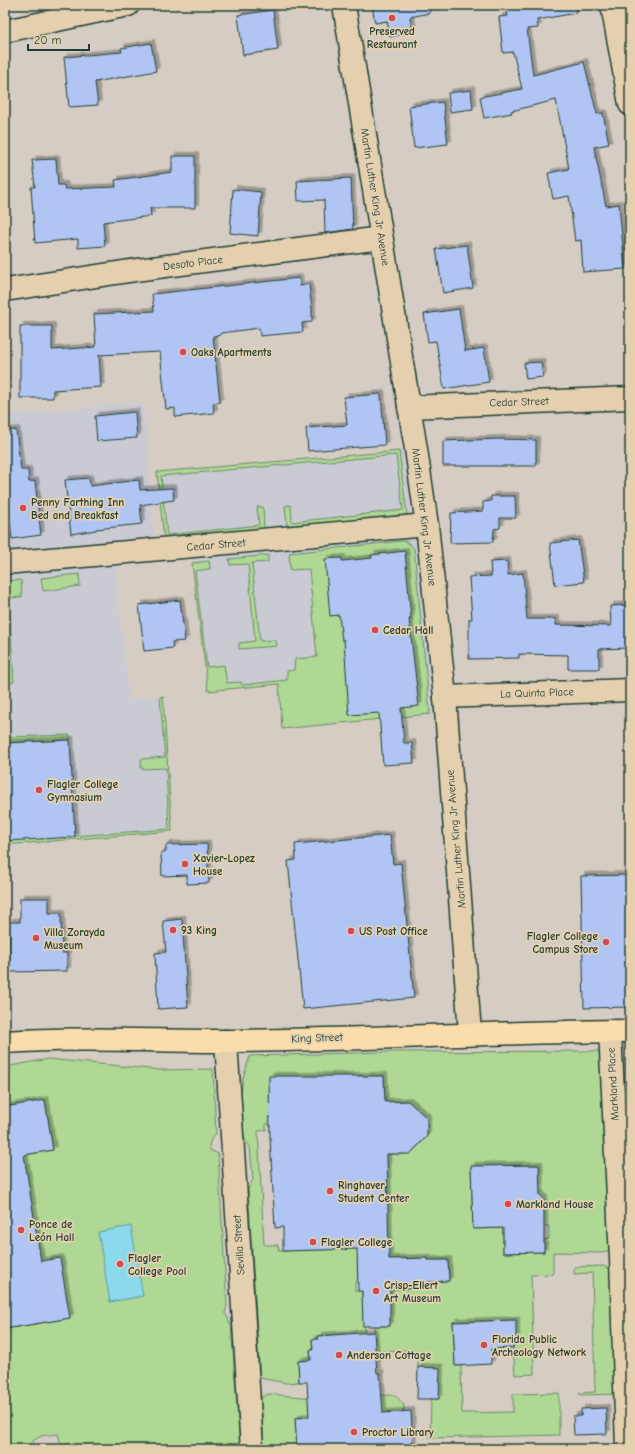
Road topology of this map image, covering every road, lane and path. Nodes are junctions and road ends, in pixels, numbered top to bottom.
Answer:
1 (344, 5) edge
2 (612, 5) edge
3 (116, 6) edge
4 (5, 31) edge
5 (630, 104) edge
6 (381, 238) junction
7 (5, 290) edge
8 (630, 398) edge
9 (409, 406) junction
10 (427, 525) junction
11 (5, 564) edge
12 (630, 690) edge
13 (445, 697) junction
14 (620, 1031) edge
15 (470, 1033) junction
16 (226, 1041) junction
17 (5, 1042) edge
18 (252, 1449) edge
19 (627, 1449) edge

1 - 6 street, Martin Luther King Jr Avenue
2 - 5 street
3 - 4 street
6 - 7 street, Desoto Place
6 - 9 street, Martin Luther King Jr Avenue
8 - 9 street, Cedar Street
9 - 10 street, Martin Luther King Jr Avenue
10 - 11 street, Cedar Street
10 - 13 street, Martin Luther King Jr Avenue
12 - 13 street, La Quinta Place
13 - 15 street, Martin Luther King Jr Avenue
14 - 15 main road, King Street
14 - 19 street, Markland Place
15 - 16 main road, King Street
16 - 17 main road, King Street
16 - 18 street, Sevilla Street

